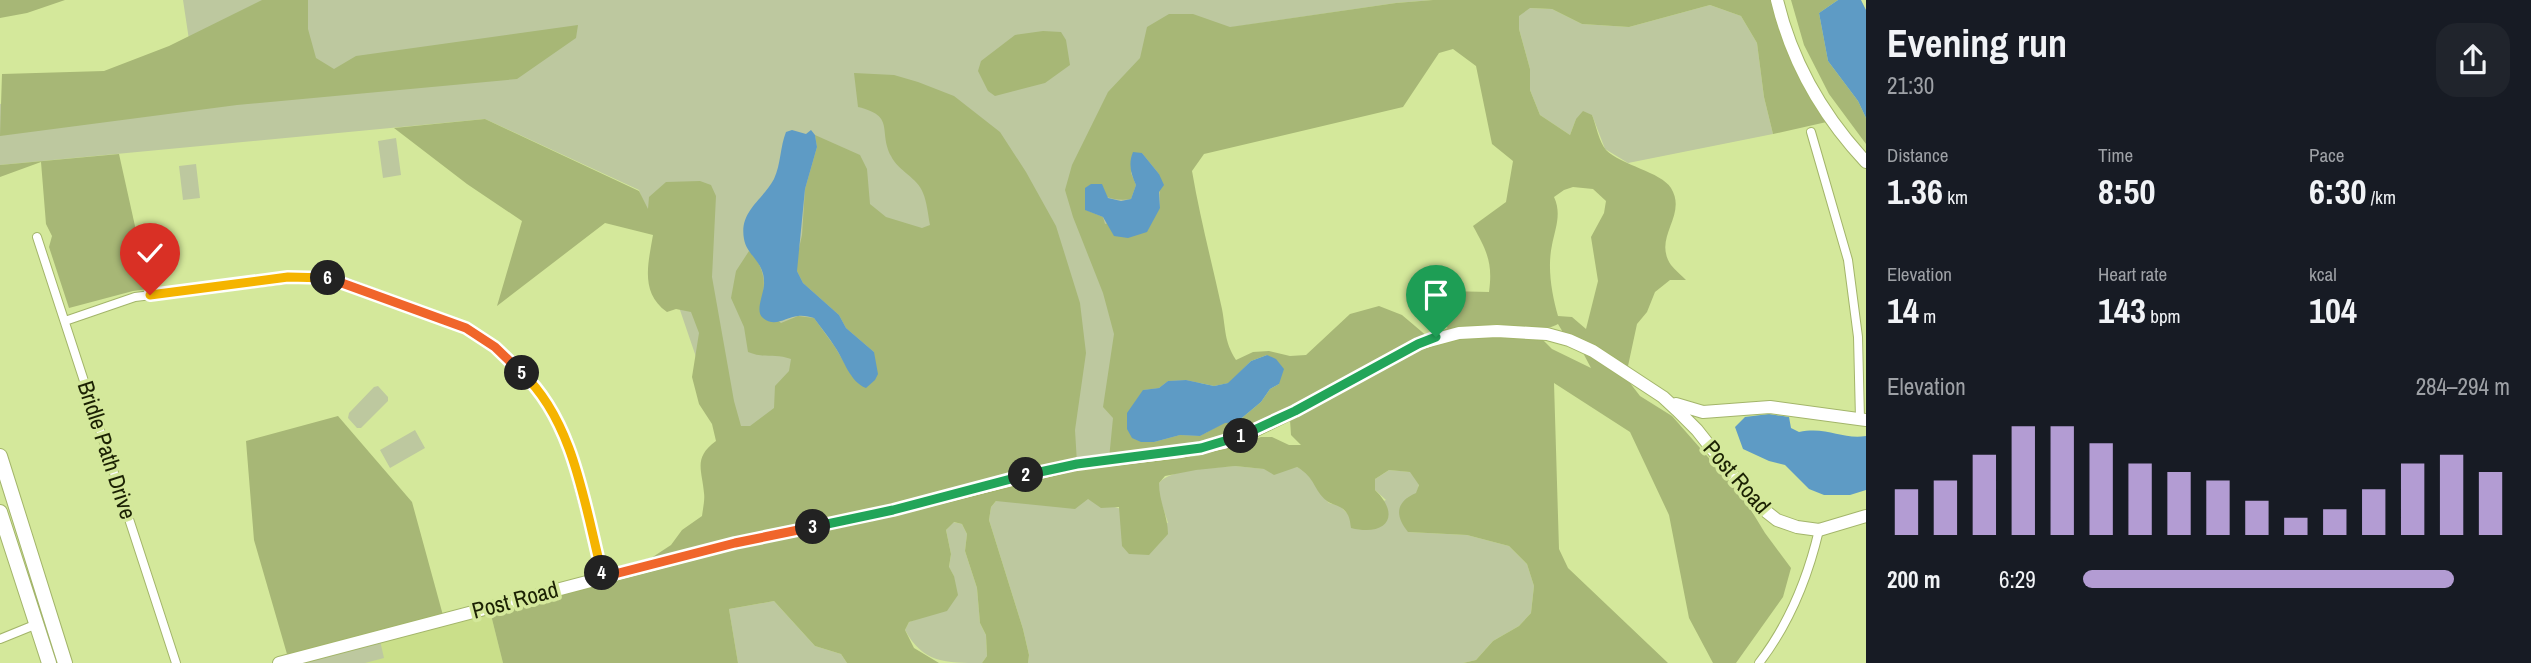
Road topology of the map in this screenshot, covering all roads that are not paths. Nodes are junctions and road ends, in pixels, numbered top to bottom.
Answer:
1 (1777, 0) edge
2 (1811, 132) dead end
3 (1866, 162) edge
4 (37, 237) dead end
5 (65, 321) junction
6 (1663, 397) junction
7 (1703, 412) junction
8 (1863, 420) edge
9 (1697, 430) junction
10 (0, 456) edge
11 (0, 512) edge
12 (1866, 516) edge
13 (1819, 530) junction
14 (603, 577) junction
15 (37, 624) junction
16 (0, 639) edge
17 (49, 663) edge
18 (65, 663) edge
19 (176, 663) edge
20 (279, 663) edge
21 (1759, 663) edge

1 - 3 main road
2 - 8 street
4 - 5 street, Bridle Path Drive
5 - 14 street
5 - 19 street, Bridle Path Drive
6 - 7 main road, Post Road
6 - 9 main road, Post Road
6 - 14 main road, Post Road
7 - 8 main road, Post Road
7 - 9 main road
9 - 13 main road, Post Road
10 - 18 main road
11 - 15 main road
12 - 13 main road, Post Road
13 - 21 street
14 - 20 main road, Post Road
15 - 16 street
15 - 17 main road

